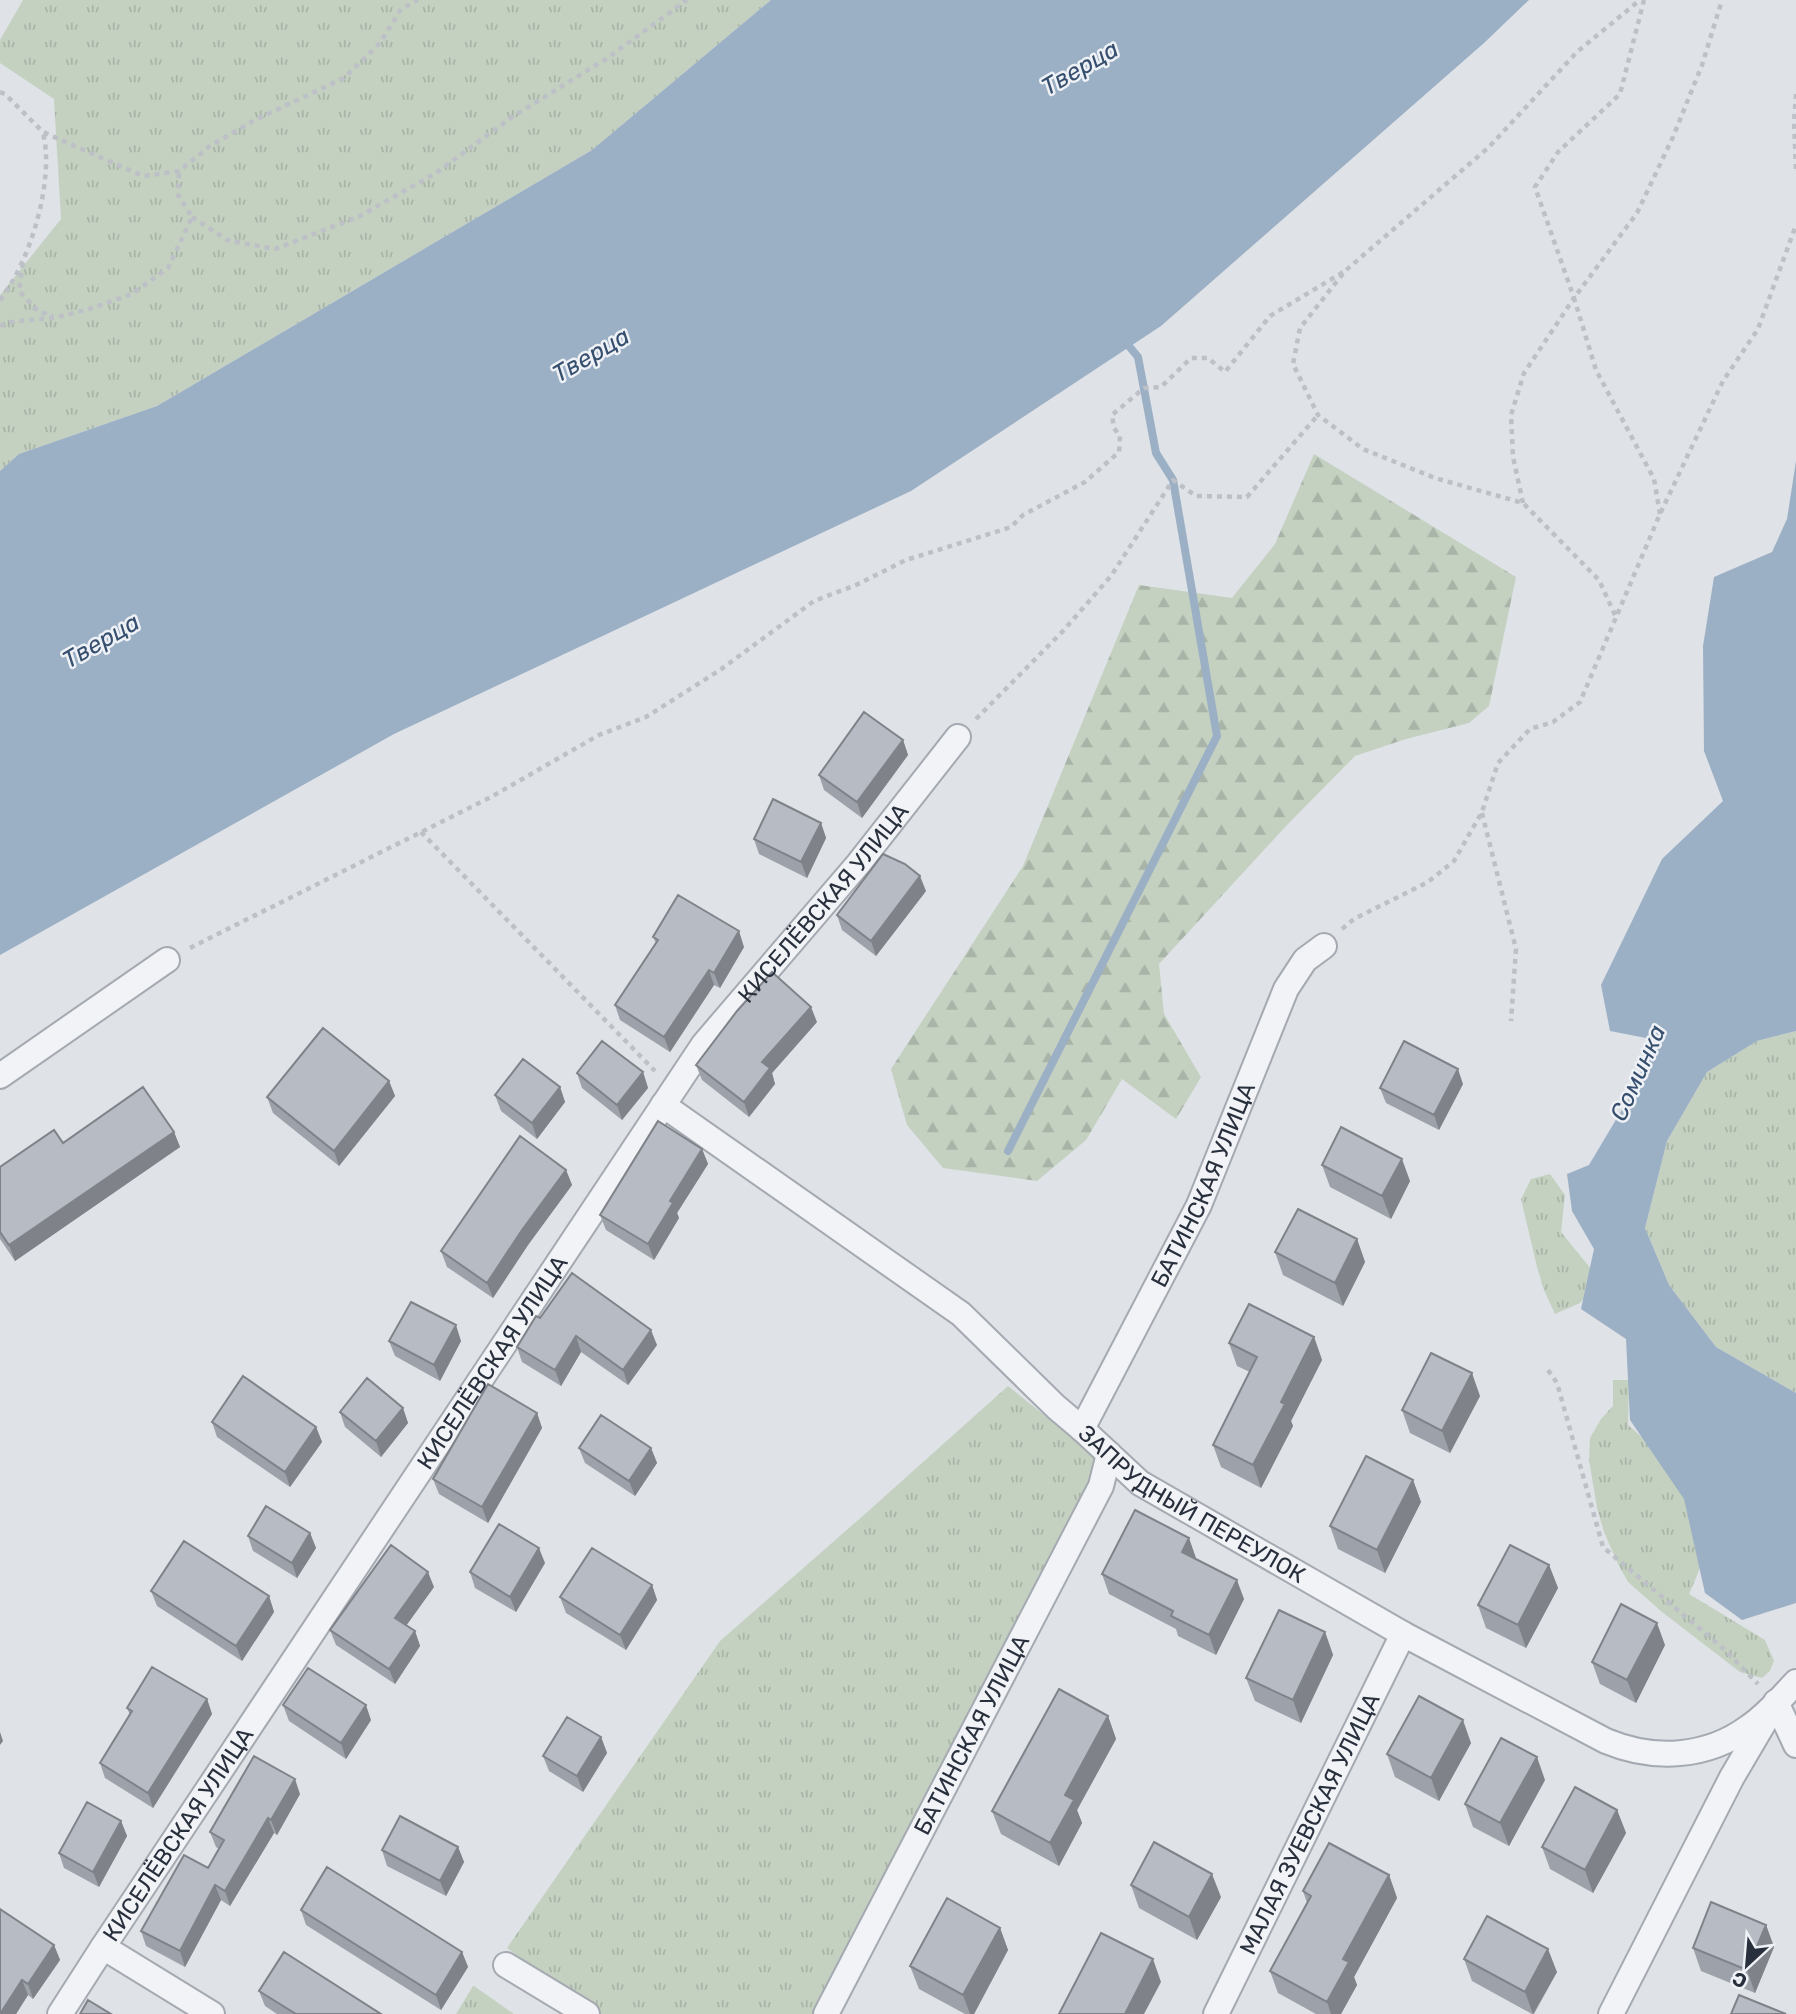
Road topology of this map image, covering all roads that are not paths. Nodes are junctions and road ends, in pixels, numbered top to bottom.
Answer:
1 (958, 737) road end
2 (1324, 946) road end
3 (167, 960) road end
4 (0, 1076) edge
5 (664, 1093) junction
6 (1083, 1429) junction
7 (1109, 1454) junction
8 (1403, 1634) junction
9 (1796, 1682) edge
10 (1776, 1702) junction
11 (1796, 1745) edge
12 (103, 1947) junction
13 (506, 1965) dead end
14 (60, 2014) edge
15 (212, 2014) edge
16 (587, 2014) edge
17 (826, 2014) edge
18 (1216, 2014) edge
19 (1611, 2014) edge

1 - 5 street, КИСЕЛЁВСКАЯ УЛИЦА
2 - 6 street, БАТИНСКАЯ УЛИЦА
3 - 4 street
5 - 6 street, ЗАПРУДНЫЙ ПЕРЕУЛОК
5 - 12 street, КИСЕЛЁВСКАЯ УЛИЦА
6 - 7 street, ЗАПРУДНЫЙ ПЕРЕУЛОК
7 - 8 street, ЗАПРУДНЫЙ ПЕРЕУЛОК
7 - 17 street, БАТИНСКАЯ УЛИЦА
8 - 10 street, ЗАПРУДНЫЙ ПЕРЕУЛОК
8 - 18 street, МАЛАЯ ЗУЕВСКАЯ УЛИЦА
9 - 10 street
10 - 11 street
10 - 19 street
12 - 14 street, КИСЕЛЁВСКАЯ УЛИЦА
12 - 15 street
13 - 16 street

